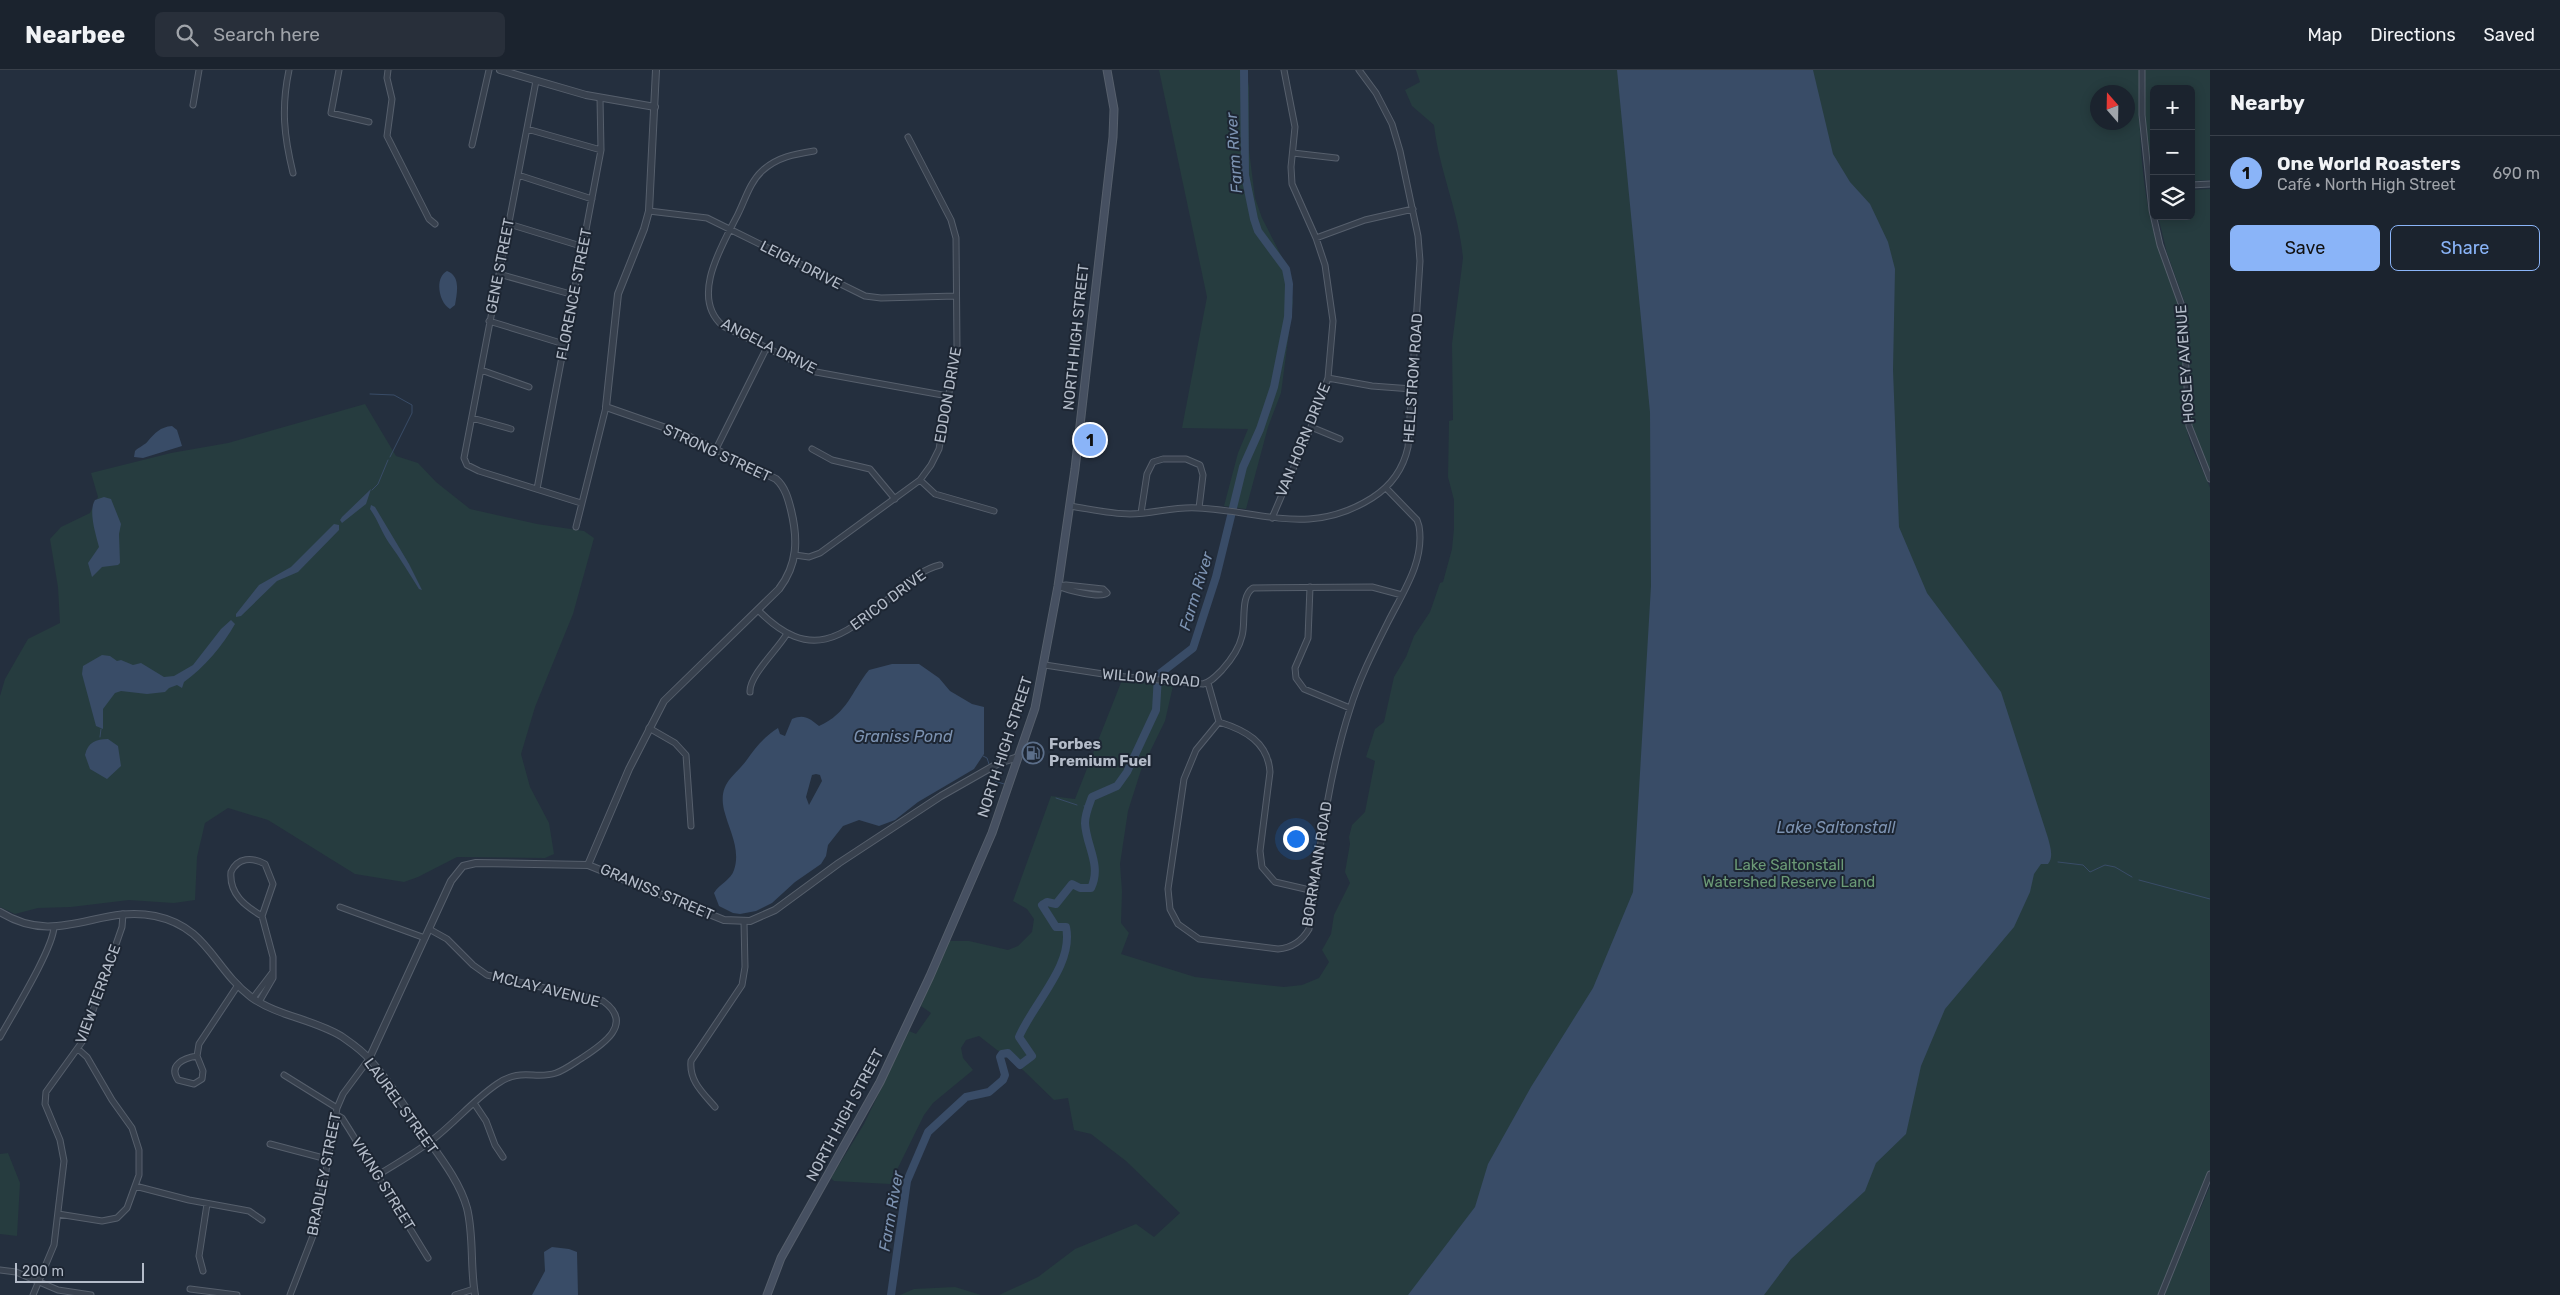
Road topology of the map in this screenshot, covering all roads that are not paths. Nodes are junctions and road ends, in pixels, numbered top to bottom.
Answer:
1 (199, 70) edge
2 (288, 70) edge
3 (339, 70) edge
4 (388, 70) edge
5 (489, 70) edge
6 (500, 70) edge
7 (656, 70) edge
8 (1107, 70) edge
9 (1284, 70) edge
10 (1359, 70) edge
11 (2142, 70) edge
12 (536, 82) junction
13 (600, 98) junction
14 (193, 105) dead end
15 (656, 107) junction
16 (369, 122) dead end
17 (527, 129) junction
18 (908, 137) dead end
19 (472, 146) dead end
20 (601, 150) junction
21 (814, 151) dead end
22 (1294, 152) junction
23 (1336, 158) dead end
24 (293, 173) dead end
25 (518, 175) junction
26 (2150, 175) edge
27 (2210, 184) edge
28 (2195, 185) edge
29 (592, 199) junction
30 (1413, 209) junction
31 (649, 211) junction
32 (2157, 220) edge
33 (435, 224) dead end
34 (509, 224) junction
35 (730, 230) junction
36 (1316, 238) junction
37 (584, 247) junction
38 (499, 274) junction
39 (574, 295) junction
40 (956, 296) junction
41 (489, 321) junction
42 (564, 344) junction
43 (767, 347) junction
44 (481, 370) junction
45 (1328, 378) junction
46 (529, 386) dead end
47 (1412, 389) junction
48 (948, 396) junction
49 (606, 407) junction
50 (472, 418) junction
51 (1311, 427) junction
52 (511, 429) dead end
53 (1340, 438) dead end
54 (716, 449) junction
55 (812, 449) dead end
56 (2210, 479) edge
57 (920, 480) junction
58 (1386, 488) junction
59 (537, 489) junction
60 (895, 499) junction
61 (581, 503) junction
62 (1070, 506) junction
63 (1199, 508) junction
64 (994, 511) dead end
65 (1141, 514) junction
66 (1272, 518) junction
67 (576, 527) dead end
68 (795, 555) junction
69 (940, 565) dead end
70 (1058, 586) junction
71 (1310, 587) junction
72 (1402, 595) junction
73 (758, 610) junction
74 (786, 635) junction
75 (1045, 665) junction
76 (1208, 683) junction
77 (750, 692) dead end
78 (1350, 708) junction
79 (1219, 722) junction
80 (649, 728) junction
81 (1018, 758) junction
82 (691, 826) dead end
83 (588, 865) junction
84 (1314, 891) junction
85 (340, 907) dead end
86 (0, 912) edge
87 (123, 914) junction
88 (262, 916) junction
89 (744, 922) junction
90 (54, 928) junction
91 (429, 929) junction
92 (425, 938) junction
93 (238, 985) junction
94 (256, 1000) junction
95 (0, 1037) edge
96 (78, 1049) junction
97 (197, 1056) junction
98 (369, 1059) junction
99 (284, 1075) dead end
100 (474, 1103) junction
101 (715, 1107) dead end
102 (336, 1111) junction
103 (428, 1142) junction
104 (270, 1144) dead end
105 (503, 1157) dead end
106 (327, 1159) junction
107 (2210, 1174) edge
108 (378, 1175) junction
109 (136, 1186) junction
110 (208, 1204) junction
111 (58, 1214) junction
112 (262, 1220) dead end
113 (428, 1258) dead end
114 (0, 1270) edge
115 (203, 1271) dead end
116 (39, 1282) junction
117 (190, 1289) dead end
118 (474, 1292) edge
119 (216, 1294) edge
120 (33, 1295) edge
121 (91, 1295) edge
122 (237, 1295) edge
123 (290, 1295) edge
124 (455, 1295) edge
125 (767, 1295) edge
126 (2161, 1295) edge

1 - 14 street
2 - 24 street
3 - 16 street
4 - 33 street
5 - 19 street
6 - 12 street
7 - 15 street
8 - 62 main road, NORTH HIGH STREET
9 - 22 street, VAN HORN DRIVE
10 - 30 street, HELLSTROM ROAD
11 - 26 street, HOSLEY AVENUE
12 - 13 street
12 - 17 street, GENE STREET
13 - 15 street
13 - 20 street, FLORENCE STREET
15 - 31 street
17 - 20 street
17 - 25 street, GENE STREET
18 - 40 street, EDDON DRIVE
20 - 29 street, FLORENCE STREET
21 - 35 street, ANGELA DRIVE
22 - 23 street
22 - 36 street, VAN HORN DRIVE
25 - 29 street
25 - 34 street, GENE STREET
27 - 28 street
29 - 37 street, FLORENCE STREET
30 - 36 street
30 - 47 street, HELLSTROM ROAD
31 - 35 street, LEIGH DRIVE
31 - 49 street
32 - 56 street, HOSLEY AVENUE
34 - 37 street
34 - 38 street, GENE STREET
35 - 40 street, LEIGH DRIVE
35 - 43 street, ANGELA DRIVE
36 - 45 street, VAN HORN DRIVE
37 - 39 street, FLORENCE STREET
38 - 39 street
38 - 41 street, GENE STREET
39 - 42 street, FLORENCE STREET
40 - 48 street, EDDON DRIVE
41 - 42 street
41 - 44 street, GENE STREET
42 - 59 street, FLORENCE STREET
43 - 48 street, ANGELA DRIVE
43 - 54 street
44 - 46 street
44 - 50 street, GENE STREET
45 - 47 street
45 - 51 street, VAN HORN DRIVE
47 - 58 street, HELLSTROM ROAD
48 - 57 street, EDDON DRIVE
49 - 54 street, STRONG STREET
49 - 61 street
50 - 52 street
50 - 59 street, GENE STREET
51 - 53 street
51 - 66 street, VAN HORN DRIVE
54 - 68 street, STRONG STREET
55 - 60 street
57 - 60 street, EDDON DRIVE
57 - 64 street
58 - 66 street, HELLSTROM ROAD
58 - 72 street, BORRMANN ROAD
59 - 61 street
60 - 68 street, EDDON DRIVE
61 - 67 street
62 - 65 street, HELLSTROM ROAD
62 - 70 main road, NORTH HIGH STREET
63 - 65 street, HELLSTROM ROAD
63 - 65 street
63 - 66 street, HELLSTROM ROAD
68 - 73 street, STRONG STREET
69 - 74 street, ERICO DRIVE
70 - 70 street
70 - 75 main road, NORTH HIGH STREET
71 - 72 street, WILLOW ROAD
71 - 76 street, WILLOW ROAD
71 - 78 street
72 - 78 street, BORRMANN ROAD
73 - 74 street
73 - 80 street, STRONG STREET
74 - 77 street
75 - 76 street, WILLOW ROAD
75 - 81 main road, NORTH HIGH STREET
76 - 79 street
78 - 84 street, BORRMANN ROAD
79 - 84 street
79 - 84 street, BORRMANN ROAD
80 - 82 street
80 - 83 street, STRONG STREET
81 - 89 street, GRANISS STREET
81 - 125 main road, NORTH HIGH STREET
83 - 89 street, GRANISS STREET
83 - 91 street, GRANISS STREET
85 - 92 street
86 - 90 street, LAUREL STREET
87 - 90 street, LAUREL STREET
87 - 93 street, LAUREL STREET
87 - 96 street, VIEW TERRACE
88 - 88 street
88 - 94 street
89 - 101 street
90 - 95 street
91 - 92 street, GRANISS STREET
91 - 100 street, MCLAY AVENUE
92 - 98 street, GRANISS STREET
93 - 94 street, LAUREL STREET
93 - 97 street
94 - 98 street, LAUREL STREET
96 - 109 street
96 - 111 street, VIEW TERRACE
97 - 97 street
98 - 102 street, BRADLEY STREET
98 - 103 street, LAUREL STREET
99 - 102 street, VIKING STREET
100 - 103 street, MCLAY AVENUE
100 - 105 street
102 - 106 street, BRADLEY STREET
102 - 108 street, VIKING STREET
103 - 108 street, MCLAY AVENUE
103 - 118 street, LAUREL STREET
104 - 106 street
106 - 123 street, BRADLEY STREET
107 - 126 street
108 - 113 street, VIKING STREET
109 - 110 street
109 - 111 street
110 - 112 street
110 - 115 street
111 - 116 street, VIEW TERRACE
114 - 116 street
116 - 120 street, VIEW TERRACE
116 - 121 street
117 - 119 street
118 - 124 street
119 - 122 street

